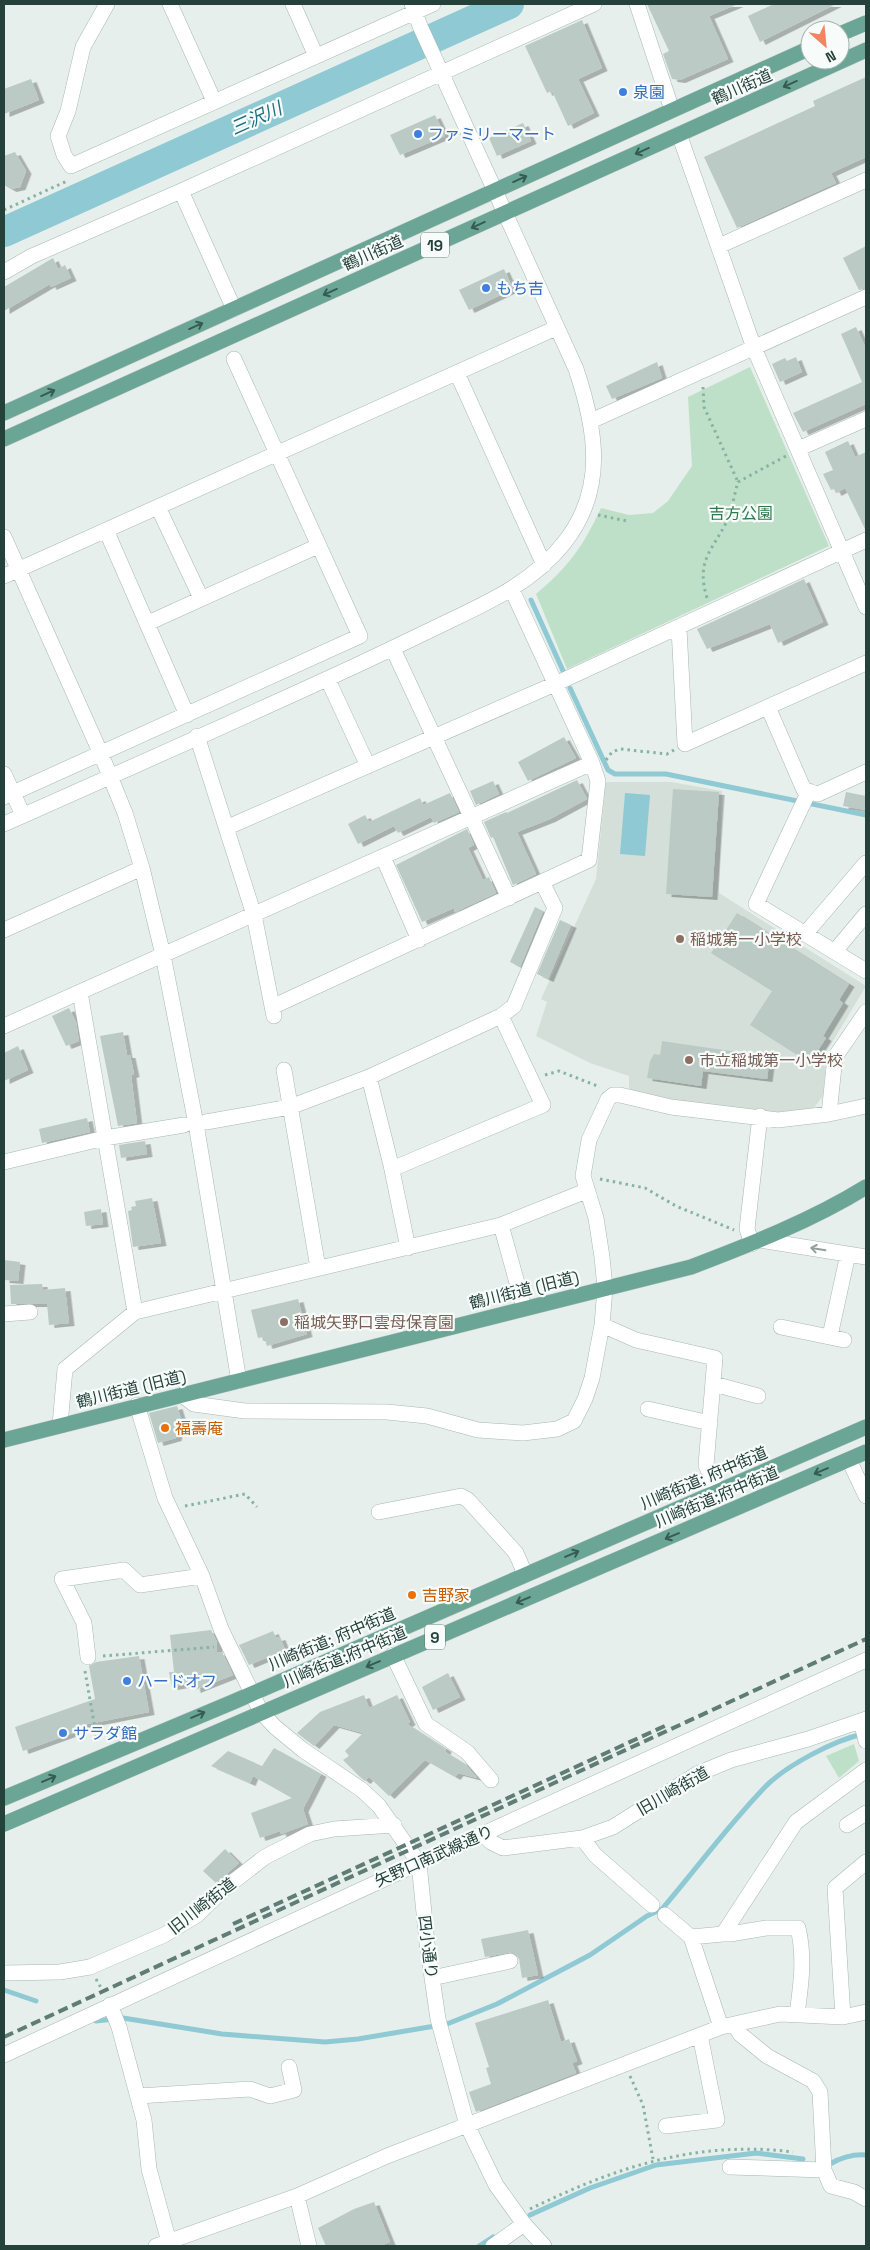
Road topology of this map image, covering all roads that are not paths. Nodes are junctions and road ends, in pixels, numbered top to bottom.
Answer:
1 (106, 4) edge
2 (170, 4) edge
3 (293, 4) edge
4 (432, 4) edge
5 (594, 4) edge
6 (637, 4) edge
7 (415, 14) edge
8 (866, 23) edge
9 (850, 30) edge
10 (866, 50) edge
11 (800, 52) edge
12 (316, 56) junction
13 (440, 68) junction
14 (214, 101) junction
15 (672, 110) junction
16 (680, 134) junction
17 (866, 180) edge
18 (495, 190) junction
19 (181, 191) junction
20 (505, 213) junction
21 (719, 246) junction
22 (4, 272) edge
23 (866, 297) edge
24 (234, 309) junction
25 (556, 328) junction
26 (754, 348) junction
27 (234, 359) dead end
28 (457, 373) junction
29 (4, 413) edge
30 (866, 419) edge
31 (591, 422) junction
32 (4, 439) edge
33 (798, 450) junction
34 (276, 452) junction
35 (158, 507) junction
36 (106, 530) junction
37 (4, 537) edge
38 (866, 540) edge
39 (318, 546) junction
40 (842, 551) junction
41 (544, 565) junction
42 (18, 568) junction
43 (4, 576) edge
44 (512, 590) junction
45 (201, 598) junction
46 (866, 607) edge
47 (148, 622) junction
48 (679, 628) junction
49 (337, 648) junction
50 (392, 649) junction
51 (866, 663) edge
52 (348, 670) junction
53 (328, 680) junction
54 (555, 684) junction
55 (768, 707) junction
56 (187, 715) junction
57 (162, 727) junction
58 (197, 736) junction
59 (434, 736) junction
60 (170, 749) junction
61 (101, 754) junction
62 (592, 763) junction
63 (368, 766) junction
64 (866, 772) edge
65 (4, 774) edge
66 (110, 777) junction
67 (8, 795) edge
68 (805, 799) junction
69 (23, 816) junction
70 (471, 817) junction
71 (4, 824) edge
72 (228, 827) junction
73 (383, 857) junction
74 (866, 863) edge
75 (142, 868) junction
76 (542, 882) junction
77 (509, 898) junction
78 (866, 914) edge
79 (254, 915) junction
80 (4, 930) edge
81 (805, 934) junction
82 (419, 940) junction
83 (835, 951) junction
84 (163, 955) junction
85 (866, 971) edge
86 (80, 992) junction
87 (866, 1012) edge
88 (501, 1016) junction
89 (4, 1026) edge
90 (284, 1070) dead end
91 (369, 1077) junction
92 (866, 1106) edge
93 (290, 1107) junction
94 (829, 1114) junction
95 (760, 1116) junction
96 (206, 1122) dead end
97 (184, 1125) dead end
98 (106, 1138) junction
99 (4, 1160) edge
100 (392, 1169) junction
101 (584, 1183) junction
102 (866, 1187) edge
103 (501, 1225) junction
104 (754, 1240) junction
105 (408, 1248) junction
106 (848, 1254) junction
107 (866, 1257) edge
108 (318, 1268) junction
109 (605, 1288) junction
110 (224, 1291) junction
111 (524, 1308) junction
112 (30, 1312) dead end
113 (135, 1312) junction
114 (4, 1314) edge
115 (602, 1324) junction
116 (781, 1327) dead end
117 (239, 1381) junction
118 (714, 1384) junction
119 (182, 1395) junction
120 (758, 1396) dead end
121 (137, 1405) junction
122 (648, 1410) dead end
123 (710, 1423) junction
124 (60, 1425) junction
125 (866, 1427) edge
126 (4, 1440) edge
127 (866, 1452) edge
128 (849, 1460) junction
129 (718, 1491) junction
130 (866, 1496) edge
131 (379, 1512) dead end
132 (525, 1574) junction
133 (202, 1576) junction
134 (393, 1655) junction
135 (88, 1657) road end
136 (866, 1660) edge
137 (251, 1693) junction
138 (261, 1712) junction
139 (864, 1720) edge
140 (866, 1741) edge
141 (866, 1770) edge
142 (491, 1780) dead end
143 (4, 1798) edge
144 (866, 1813) edge
145 (4, 1824) edge
146 (394, 1825) junction
147 (847, 1825) dead end
148 (483, 1835) junction
149 (582, 1838) junction
150 (866, 1862) edge
151 (419, 1863) junction
152 (652, 1905) dead end
153 (665, 1915) dead end
154 (723, 1934) junction
155 (691, 1937) junction
156 (510, 1961) dead end
157 (4, 1973) edge
158 (432, 1978) junction
159 (866, 2012) edge
160 (797, 2014) junction
161 (115, 2015) junction
162 (843, 2017) junction
163 (728, 2025) junction
164 (700, 2036) junction
165 (4, 2055) edge
166 (289, 2067) dead end
167 (138, 2096) junction
168 (468, 2125) junction
169 (666, 2126) dead end
170 (730, 2167) dead end
171 (824, 2170) junction
172 (297, 2196) junction
173 (866, 2199) edge
174 (521, 2219) junction
175 (162, 2244) edge
176 (309, 2246) edge
177 (493, 2246) edge
178 (544, 2246) edge

1 - 14 street
2 - 14 street
3 - 12 street
4 - 7 street
5 - 13 street
6 - 15 street
7 - 12 street
7 - 13 street
8 - 9 main road
10 -> 16 main road, 鶴川街道 / 19
11 - 15 main road, 鶴川街道 / 19
12 - 14 street
13 - 18 street
13 - 19 street
18 -> 15 main road, 鶴川街道 / 19
16 -> 20 main road, 鶴川街道 / 19
16 - 21 street
17 - 21 street
18 - 20 street
18 - 24 main road, 鶴川街道 / 19
19 - 22 street
19 - 24 street
20 - 25 street
20 -> 32 main road, 鶴川街道 / 19
21 - 26 street
23 - 26 street
29 -> 24 main road, 鶴川街道 / 19
25 - 28 street
25 - 31 street
26 - 31 street
26 - 33 street
27 - 34 street
28 - 34 street
28 - 41 street
30 - 33 street
31 - 41 street
33 - 40 street
34 - 35 street
34 - 39 street
35 - 36 street
35 - 45 street
36 - 42 street
36 - 47 street
37 - 42 street
38 - 40 street
39 - 45 street
39 - 49 street
40 - 46 street
40 - 48 street
41 - 44 street
42 - 43 street
42 - 61 street
44 - 50 street
44 - 54 street
45 - 47 street
47 - 56 street
48 - 54 street
48 - 55 street
49 - 52 street
49 - 56 street
50 - 52 street
50 - 59 street
51 - 55 street
52 - 53 street
53 - 58 street
53 - 63 street
54 - 59 street
54 - 62 street
55 - 68 street
56 - 57 street
57 - 60 street
57 - 61 street
58 - 60 street
58 - 72 street
59 - 63 street
59 - 70 street
60 - 66 street
61 - 66 street
61 - 67 street
62 - 70 street
62 - 76 street
63 - 72 street
64 - 68 street
65 - 67 street
66 - 69 street
66 - 75 street
67 - 69 street
68 - 81 street
69 - 71 street
70 - 73 street
70 - 77 street
72 - 79 street
73 - 79 street
73 - 82 street
74 - 81 street
75 - 80 street
75 - 84 street
76 - 77 street
76 - 88 street
77 - 82 street
78 - 83 street
79 - 82 street
79 - 84 street
81 - 83 street
83 - 85 street
84 - 86 street
84 - 110 street
86 - 89 street
86 - 98 street
87 - 94 street
88 - 91 street
88 - 100 street
90 - 93 street
91 - 93 street
91 - 100 street
92 - 94 street
93 - 96 street
93 - 108 street
94 - 95 street
95 - 101 street
95 - 104 street
97 - 98 street
98 - 99 street
98 - 113 street
100 - 105 street
101 - 103 street
101 - 109 street
102 - 104 main road, 鶴川街道 (旧道)
103 - 105 street
103 - 111 street
106 -> 104 street
104 - 109 main road, 鶴川街道 (旧道)
105 - 108 street
106 - 107 street
106 - 116 street
108 - 110 street
109 - 111 main road, 鶴川街道 (旧道)
109 - 115 street
110 - 113 street
110 - 117 street
111 - 117 main road, 鶴川街道 (旧道)
112 - 114 street
113 - 124 street
115 - 118 street
115 - 119 street
117 - 119 main road, 鶴川街道 (旧道)
118 - 120 street
118 - 123 street
119 - 121 main road, 鶴川街道 (旧道)
121 - 124 main road, 鶴川街道 (旧道)
121 - 133 street, 四小通り
122 - 123 street
123 - 129 street
124 - 126 main road, 鶴川街道 (旧道)
125 - 129 main road, 川崎街道; 府中街道 / 9
127 - 128 main road, 川崎街道;府中街道 / 9
128 - 130 street
128 -> 134 main road, 川崎街道;府中街道 / 9
132 -> 129 main road, 川崎街道; 府中街道 / 9
131 - 132 street
132 - 137 main road, 川崎街道; 府中街道 / 9
133 - 135 street
133 - 137 street, 四小通り
134 -> 138 main road, 川崎街道;府中街道 / 9
134 - 142 street
136 - 148 street, 矢野口南武線通り
137 - 138 street, 四小通り
143 -> 137 main road, 川崎街道; 府中街道 / 9
138 - 145 main road, 川崎街道;府中街道 / 9
138 - 146 street, 四小通り
139 - 140 street
139 - 149 street, 旧川崎街道
141 - 154 street
144 - 147 street
146 - 151 street, 四小通り
146 - 157 street, 旧川崎街道
148 - 149 street, 旧川崎街道
148 - 151 street, 矢野口南武線通り
149 - 152 street
150 - 162 street
151 - 158 street, 四小通り
151 - 161 street, 矢野口南武線通り
153 - 155 street
154 - 155 street
154 - 160 street
155 - 163 street
156 - 158 street
158 - 168 street, 四小通り
159 - 162 street
160 - 162 street
160 - 163 street
161 - 165 street, 矢野口南武線通り
161 - 167 street
163 - 164 street
163 - 171 street
164 - 168 street
164 - 169 street
166 - 167 street
167 - 175 street
168 - 172 street
168 - 174 street, 四小通り
170 - 171 street
171 - 173 street
172 - 175 street
172 - 176 street
174 - 177 street
174 - 178 street, 四小通り

